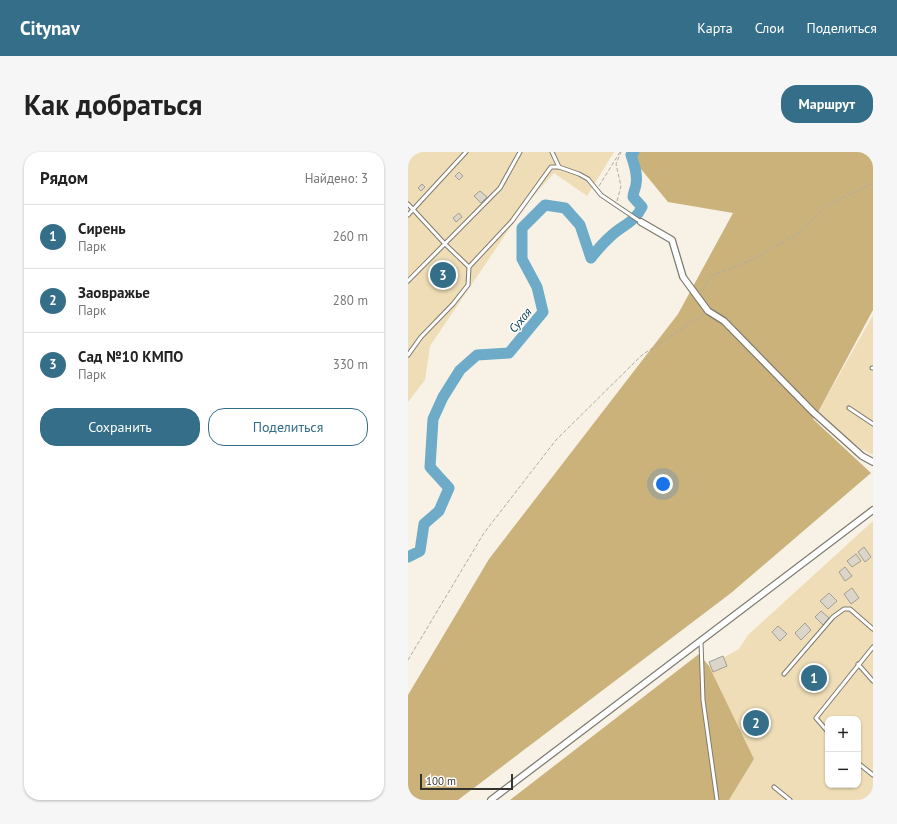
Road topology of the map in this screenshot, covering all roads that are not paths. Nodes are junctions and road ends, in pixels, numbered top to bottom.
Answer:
1 (466, 152) edge
2 (520, 152) edge
3 (552, 152) edge
4 (559, 167) junction
5 (408, 204) edge
6 (413, 210) junction
7 (408, 215) edge
8 (641, 222) joint
9 (445, 244) junction
10 (469, 267) junction
11 (408, 281) edge
12 (408, 355) edge
13 (849, 408) dead end
14 (873, 424) edge
15 (873, 462) edge
16 (873, 510) edge
17 (873, 629) edge
18 (701, 640) junction
19 (873, 647) edge
20 (858, 664) junction
21 (784, 674) dead end
22 (873, 681) edge
23 (825, 728) edge
24 (861, 765) edge
25 (873, 775) edge
26 (774, 787) dead end
27 (491, 800) edge
28 (717, 800) edge
29 (790, 800) edge

1 - 6 lane
2 - 9 lane
3 - 4 lane
4 - 8 lane
4 - 10 lane
5 - 6 lane
6 - 7 lane
6 - 9 lane
8 - 15 street
9 - 10 lane
9 - 11 lane
10 - 12 lane
13 - 14 lane
16 - 18 street
17 - 21 lane
18 - 27 street
18 - 28 lane
19 - 20 lane
20 - 22 lane
20 - 23 lane
24 - 25 lane
26 - 29 lane

